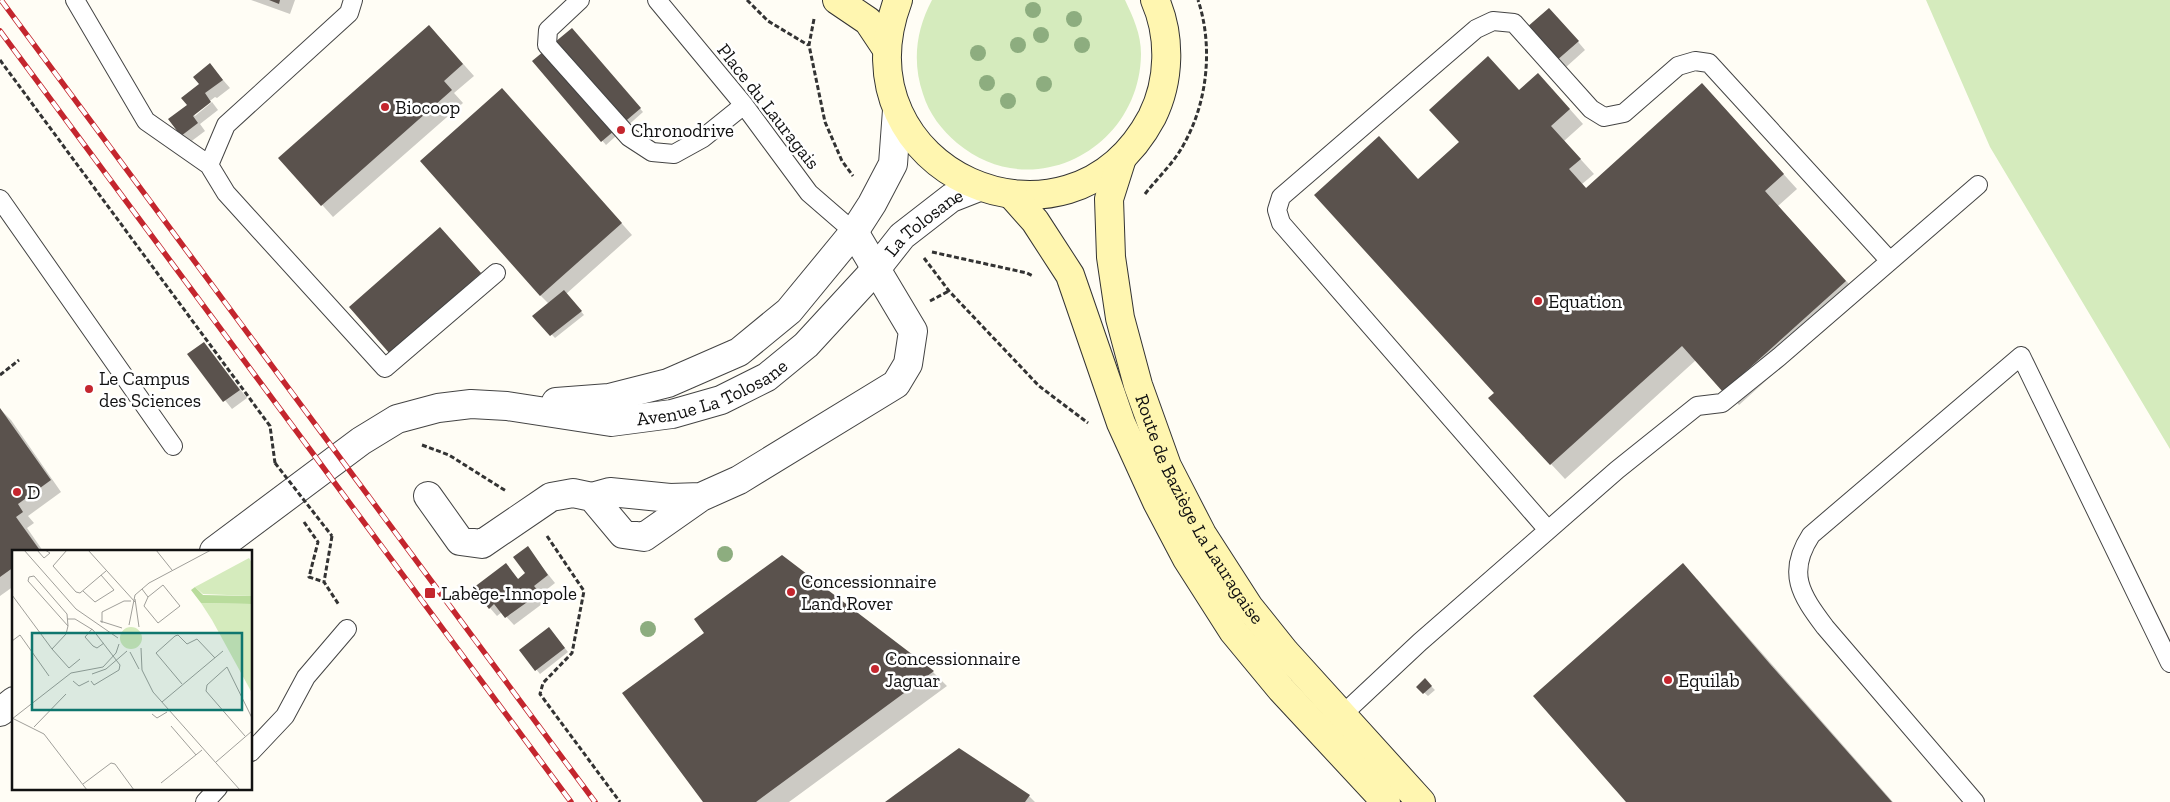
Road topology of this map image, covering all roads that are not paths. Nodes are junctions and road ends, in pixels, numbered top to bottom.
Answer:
1 (75, 0) edge
2 (353, 0) edge
3 (580, 0) edge
4 (657, 0) edge
5 (898, 0) edge
6 (1154, 0) edge
7 (826, 7) edge
8 (886, 48) junction
9 (744, 105) junction
10 (897, 110) junction
11 (1122, 158) junction
12 (209, 165) junction
13 (1978, 185) dead end
14 (979, 187) junction
15 (1011, 194) junction
16 (0, 199) edge
17 (854, 232) junction
18 (1890, 261) junction
19 (876, 269) junction
20 (496, 273) dead end
21 (507, 406) junction
22 (174, 446) dead end
23 (428, 496) dead end
24 (592, 497) junction
25 (701, 497) junction
26 (1548, 530) junction
27 (216, 550) edge
28 (347, 629) road end
29 (2170, 663) edge
30 (12, 703) edge
31 (0, 712) edge
32 (1342, 715) junction
33 (252, 751) edge
34 (216, 790) edge
35 (205, 802) edge
36 (1386, 802) edge
37 (1421, 802) edge
38 (1975, 802) edge

1 - 12 lane
2 - 12 lane
3 - 9 lane
4 - 9 lane, Place du Lauragais
5 - 8 main road
6 - 11 main road
7 - 8 main road
8 - 10 main road
9 - 17 lane, Place du Lauragais
10 - 14 main road
10 - 17 street
11 - 15 main road
11 - 32 main road, Route de Baziège La Lauragaise
12 - 20 lane
13 - 18 lane
14 - 15 main road
14 - 19 street, La Tolosane
15 - 36 main road, Route de Baziège La Lauragaise
16 - 22 lane
17 - 19 street
17 - 21 street, Avenue La Tolosane
18 - 26 lane
18 - 26 lane
19 - 21 street, Avenue La Tolosane
19 - 25 street
21 - 27 street, Avenue La Tolosane
23 - 24 street
24 - 25 street
24 - 25 street
26 - 32 lane
28 - 33 lane
29 - 38 lane
30 - 31 street
32 - 37 main road, Route de Baziège La Lauragaise
34 - 35 lane

